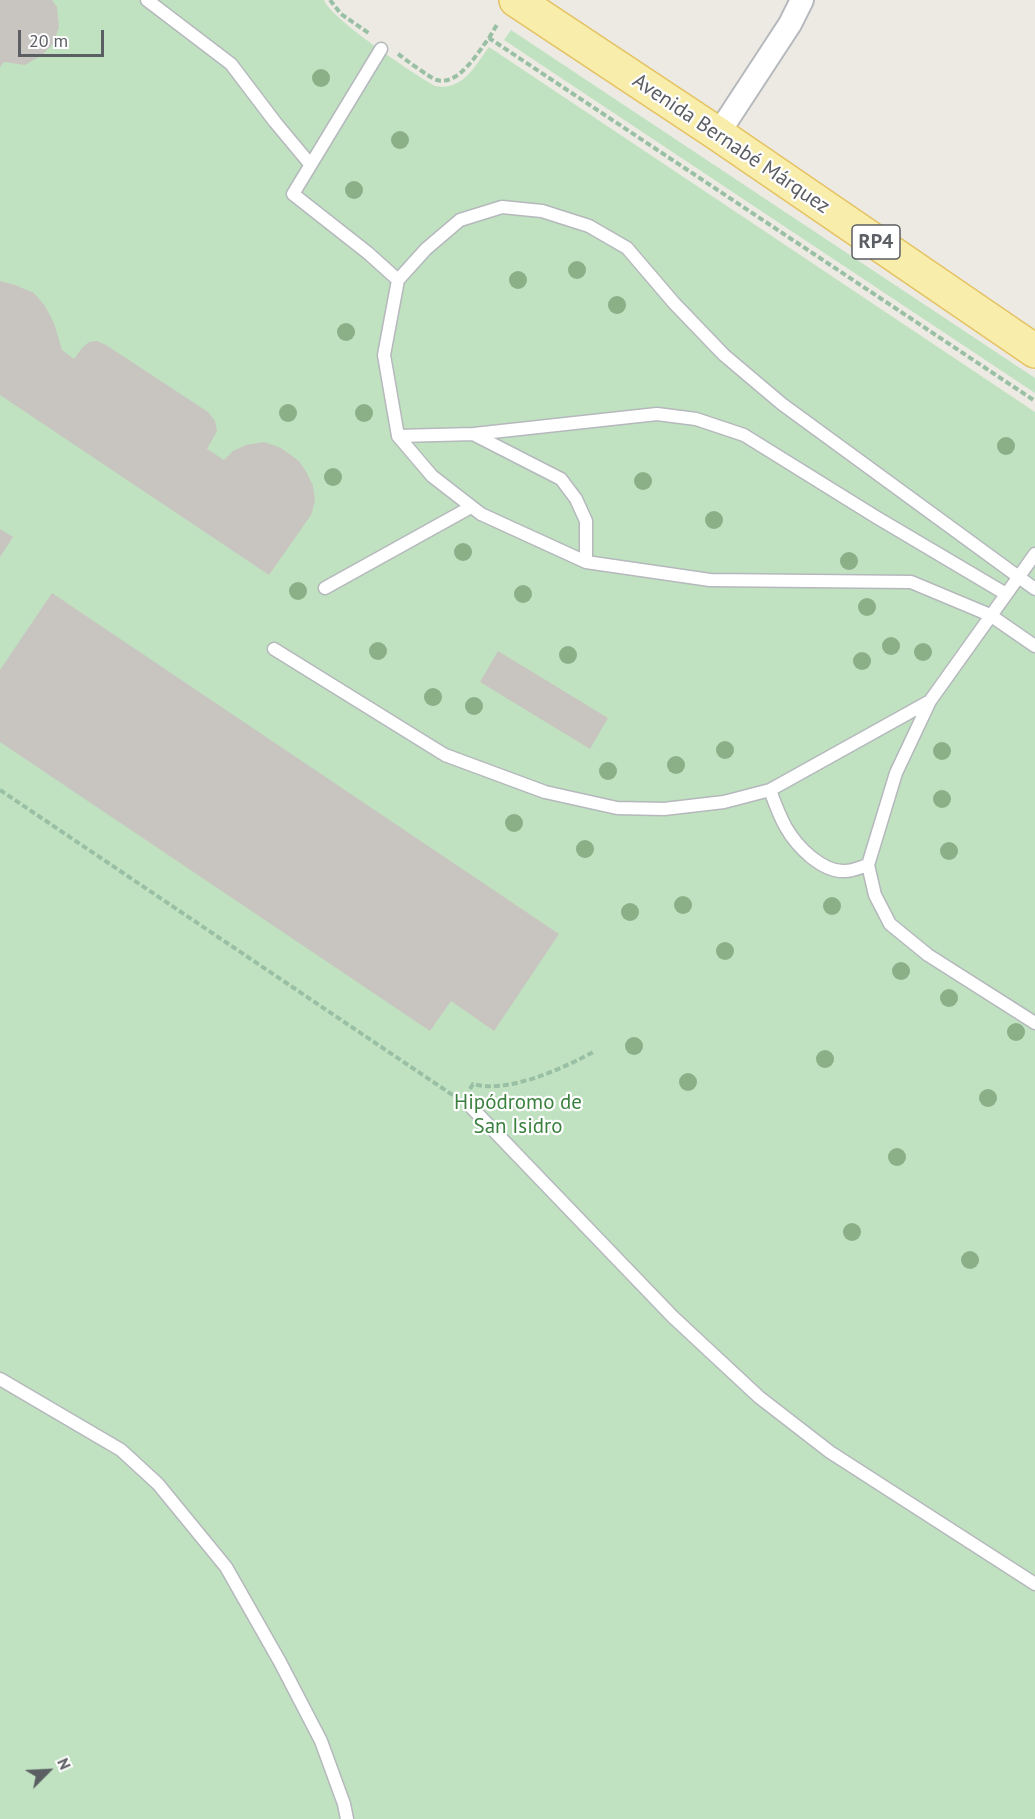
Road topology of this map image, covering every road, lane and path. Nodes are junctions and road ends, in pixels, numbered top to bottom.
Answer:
1 (147, 0) edge
2 (330, 0) edge
3 (516, 0) edge
4 (802, 0) edge
5 (383, 46) junction
6 (718, 134) junction
7 (310, 164) junction
8 (398, 280) junction
9 (1035, 351) edge
10 (1035, 401) edge
11 (474, 434) junction
12 (398, 436) junction
13 (471, 507) junction
14 (1035, 554) edge
15 (586, 562) junction
16 (1018, 577) junction
17 (325, 588) dead end
18 (1035, 589) edge
19 (1006, 594) junction
20 (990, 615) junction
21 (1035, 646) edge
22 (274, 649) dead end
23 (930, 701) junction
24 (0, 790) edge
25 (770, 790) junction
26 (868, 865) junction
27 (1035, 1023) edge
28 (594, 1051) dead end
29 (460, 1101) junction
30 (471, 1108) joint
31 (0, 1379) edge
32 (1035, 1584) edge
33 (347, 1819) edge

1 - 7 lane
2 - 5 path
3 - 6 main road, Avenida Bernabé Márquez / RP4
4 - 6 street
5 - 7 lane
5 - 10 path
6 - 9 main road, Avenida Bernabé Márquez / RP4
7 - 8 lane
8 - 12 lane
8 - 16 lane
11 - 12 lane
11 - 15 lane
11 - 19 lane
12 - 13 lane
13 - 15 lane
13 - 17 lane
14 - 16 lane
15 - 20 lane
16 - 18 lane
16 - 19 lane
19 - 20 lane
20 - 21 lane
20 - 23 lane
22 - 25 lane
23 - 25 lane
23 - 26 lane
24 - 29 path
25 - 26 lane
26 - 27 lane
28 - 29 path
29 - 30 path
30 - 32 lane
31 - 33 lane

